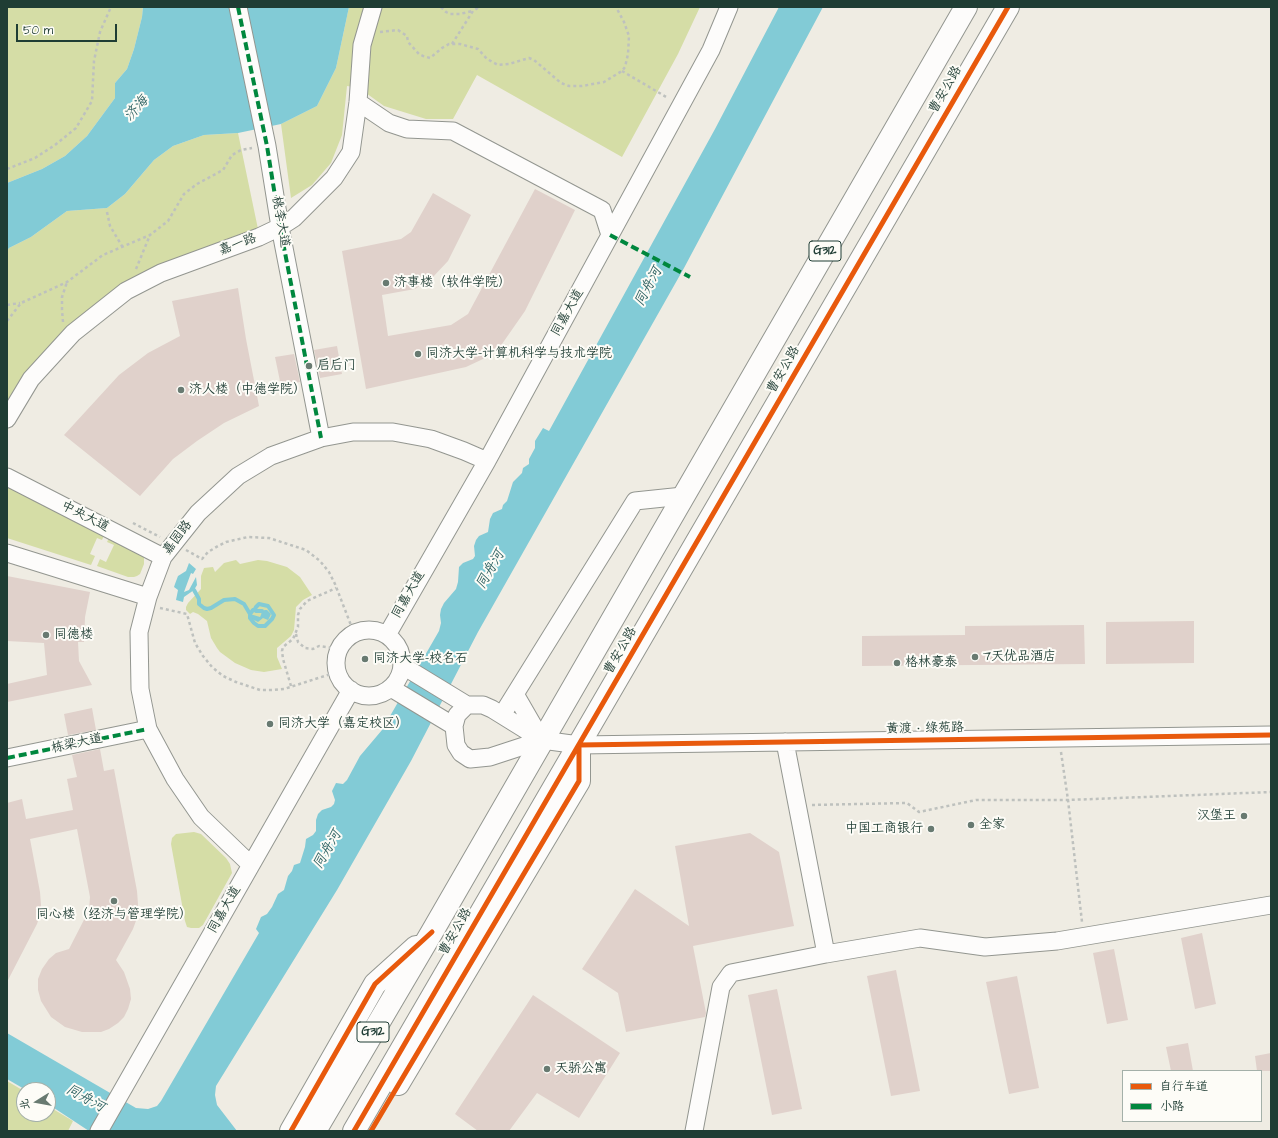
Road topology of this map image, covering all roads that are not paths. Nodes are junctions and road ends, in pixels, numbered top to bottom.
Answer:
1 (238, 7) edge
2 (373, 7) edge
3 (728, 7) edge
4 (966, 7) edge
5 (1008, 7) edge
6 (358, 102) junction
7 (280, 227) junction
8 (610, 235) junction
9 (7, 419) edge
10 (321, 438) junction
11 (487, 461) junction
12 (7, 477) edge
13 (684, 496) junction
14 (7, 553) edge
15 (163, 557) junction
16 (147, 601) junction
17 (387, 635) junction
18 (408, 669) junction
19 (351, 690) junction
20 (396, 691) junction
21 (515, 694) junction
22 (467, 705) junction
23 (502, 715) junction
24 (454, 726) junction
25 (148, 729) junction
26 (1271, 736) edge
27 (542, 740) junction
28 (785, 742) junction
29 (579, 745) junction
30 (7, 758) edge
31 (251, 865) junction
32 (1271, 905) edge
33 (432, 932) junction
34 (826, 954) junction
35 (99, 1131) edge
36 (291, 1131) edge
37 (315, 1131) edge
38 (354, 1131) edge
39 (371, 1131) edge
40 (694, 1131) edge

1 - 7 street, 桃李大道
2 - 6 street, 嘉一路
3 - 8 street, 同嘉大道
4 - 13 highway, 曹安公路 / G312
5 - 29 highway, 曹安公路 / G312
6 - 7 street, 嘉一路
6 - 8 street
7 - 9 street, 嘉一路
7 - 10 street, 桃李大道
8 - 11 street, 同嘉大道
10 - 11 street, 嘉园路
10 - 15 street, 嘉园路
11 - 17 street, 同嘉大道
12 - 15 street, 中央大道
13 - 21 street
13 - 27 highway, 曹安公路 / G312
14 - 16 street
15 - 16 street, 嘉园路
16 - 25 street, 嘉园路
17 - 18 street
17 - 19 street
18 - 20 street
18 - 22 street
19 - 20 street
19 - 31 street, 同嘉大道
20 - 24 street
21 - 23 street
21 - 27 street
22 - 23 street
22 - 24 street
23 - 27 street
24 - 27 street
25 - 30 street, 栋梁大道
25 - 31 street, 嘉园路
26 - 28 street, 黄渡 • 绿苑路
27 - 29 street, 黄渡 • 绿苑路
27 - 33 highway, 曹安公路 / G312
28 - 29 street, 黄渡 • 绿苑路
28 - 34 street
29 - 38 highway, 曹安公路 / G312
29 - 39 highway
31 - 35 street, 同嘉大道
32 - 34 street
33 - 36 highway, 曹安公路 / G312
33 - 37 highway, 曹安公路 / G312
34 - 40 street

